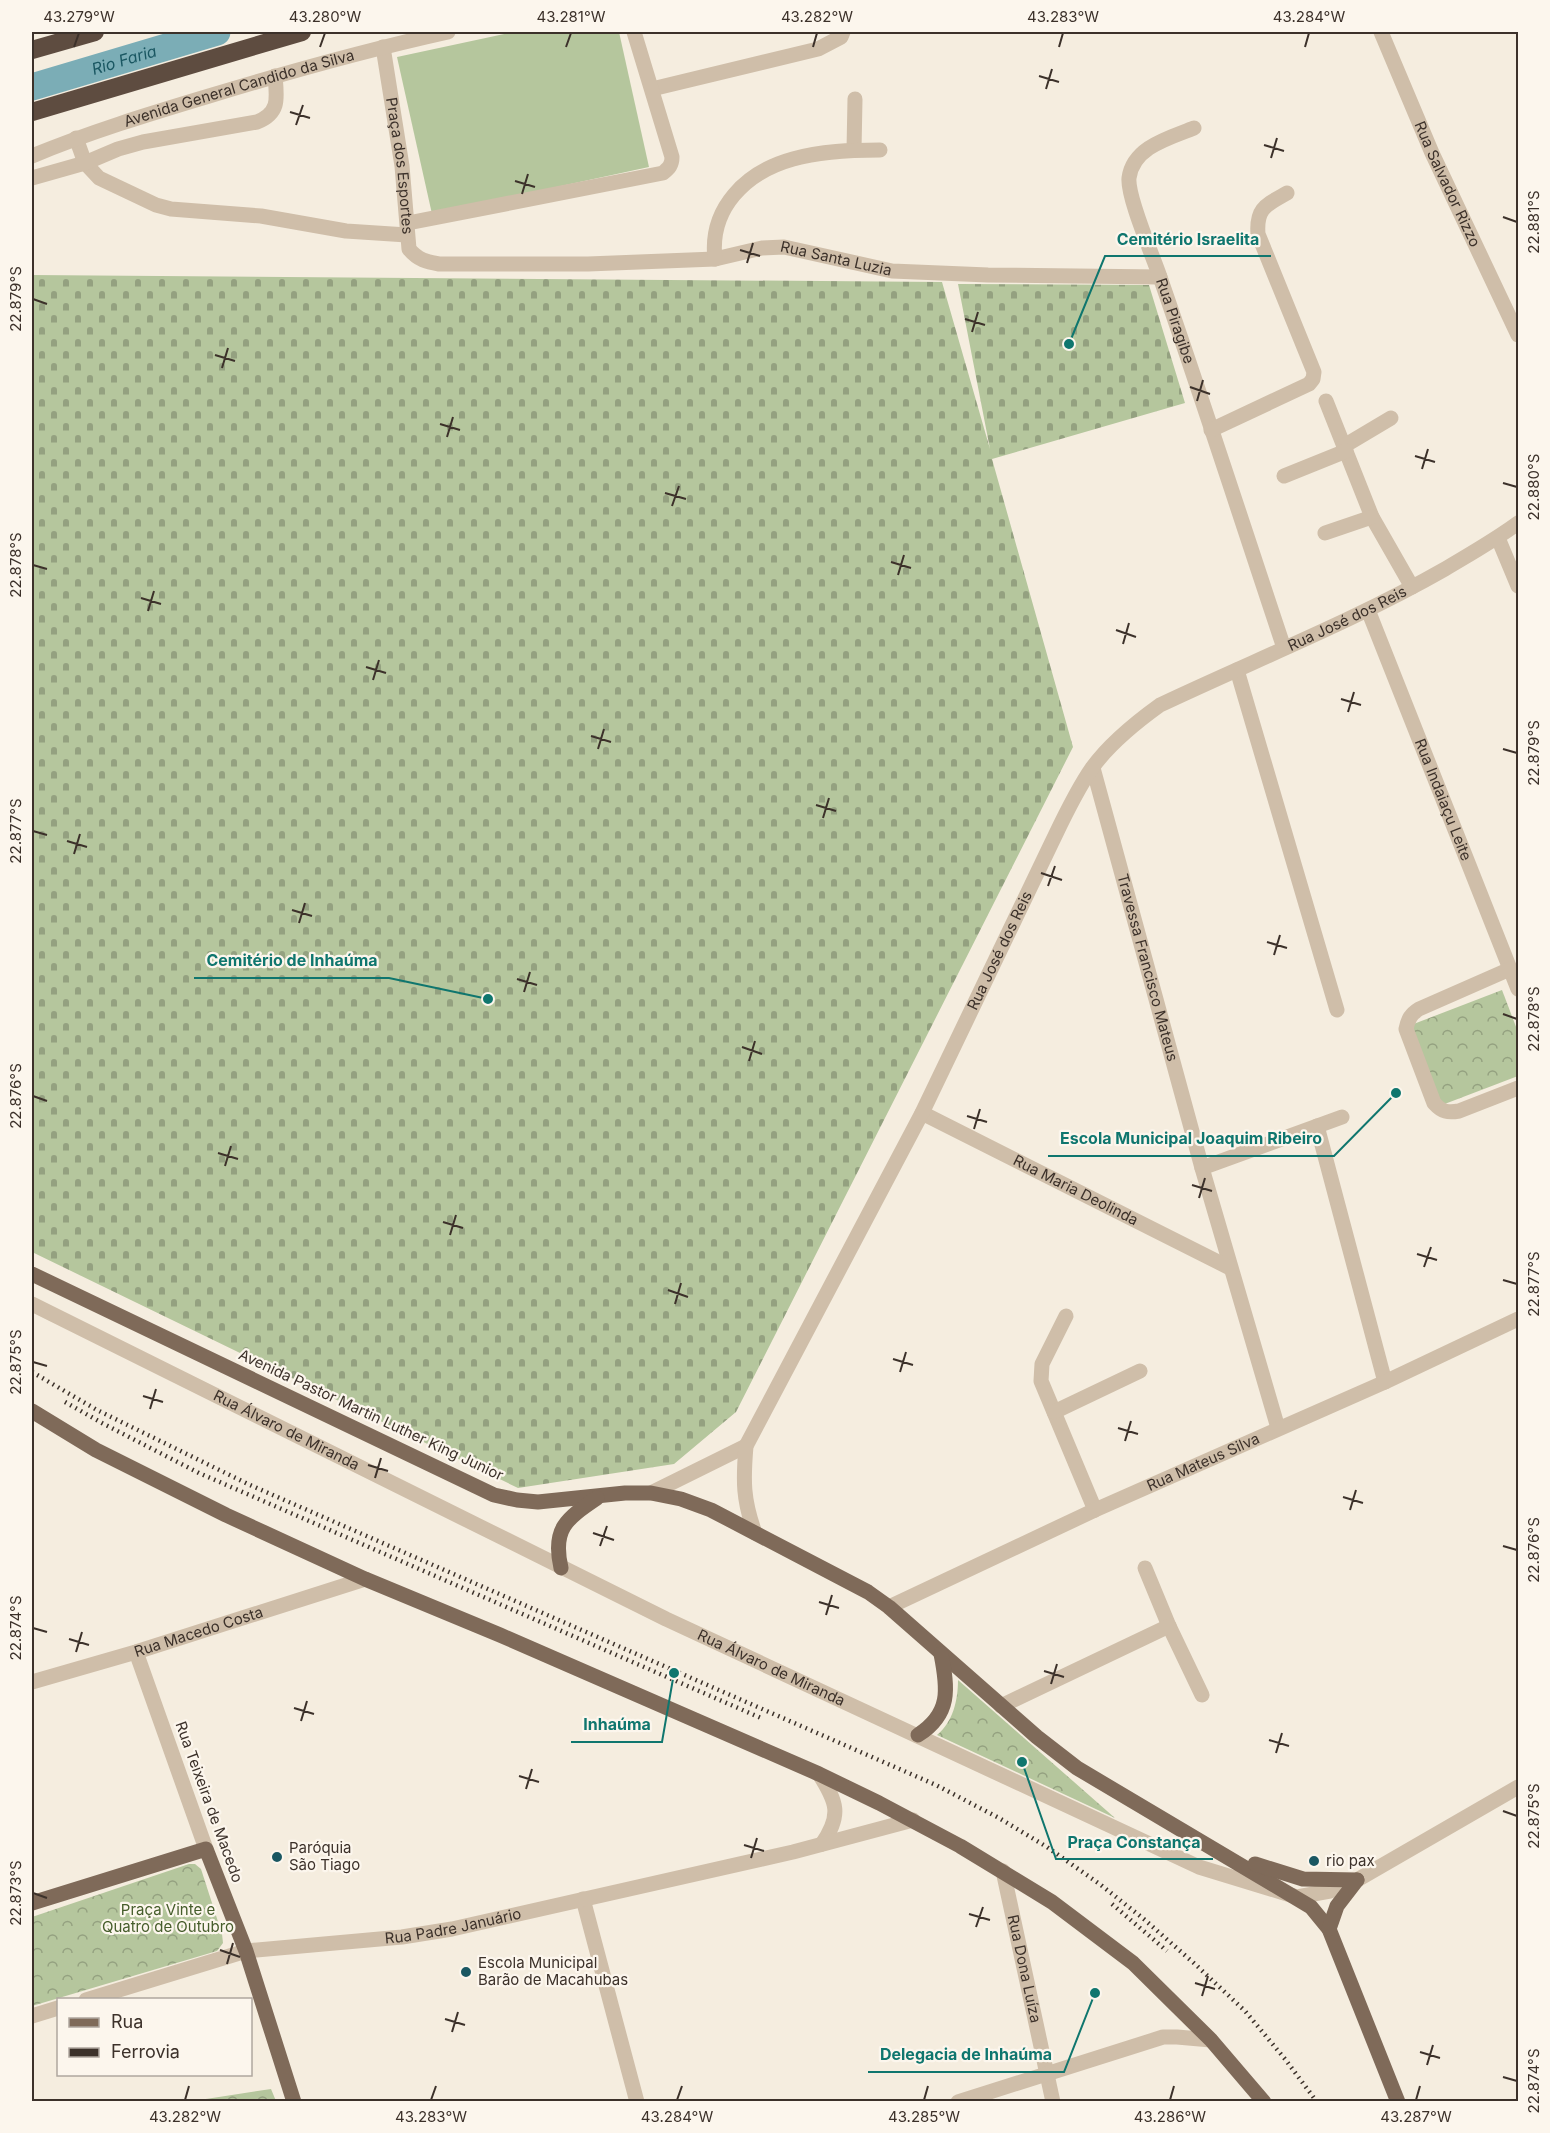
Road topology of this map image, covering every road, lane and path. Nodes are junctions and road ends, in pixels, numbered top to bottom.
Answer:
1 (95, 32) edge
2 (302, 32) edge
3 (448, 32) edge
4 (634, 32) edge
5 (843, 32) edge
6 (1381, 32) edge
7 (383, 46) junction
8 (32, 50) edge
9 (275, 76) junction
10 (652, 89) junction
11 (855, 99) dead end
12 (32, 112) edge
13 (1194, 128) dead end
14 (76, 138) junction
15 (854, 150) junction
16 (880, 150) dead end
17 (32, 156) edge
18 (85, 163) junction
19 (32, 178) edge
20 (1287, 193) dead end
21 (408, 229) junction
22 (715, 259) junction
23 (439, 264) joint
24 (1160, 277) junction
25 (1518, 335) edge
26 (1326, 401) dead end
27 (1390, 418) dead end
28 (1211, 430) junction
29 (1345, 449) junction
30 (1284, 476) dead end
31 (1372, 516) junction
32 (1518, 523) edge
33 (1325, 533) dead end
34 (1498, 538) junction
35 (1518, 586) edge
36 (1412, 587) junction
37 (1368, 610) junction
38 (1284, 648) junction
39 (1237, 670) junction
40 (1093, 768) junction
41 (1510, 969) junction
42 (1518, 989) edge
43 (1337, 1010) dead end
44 (1518, 1088) edge
45 (922, 1113) junction
46 (1341, 1117) dead end
47 (1317, 1126) junction
48 (1202, 1167) junction
49 (1230, 1268) junction
50 (32, 1274) edge
51 (32, 1304) edge
52 (1066, 1316) dead end
53 (1518, 1319) edge
54 (1140, 1371) dead end
55 (1385, 1382) junction
56 (32, 1412) edge
57 (1054, 1412) junction
58 (1278, 1428) junction
59 (746, 1446) junction
60 (651, 1493) junction
61 (599, 1497) junction
62 (1095, 1510) junction
63 (755, 1533) junction
64 (561, 1568) junction
65 (1145, 1568) dead end
66 (365, 1579) junction
67 (889, 1607) junction
68 (1168, 1626) junction
69 (136, 1652) junction
70 (941, 1654) junction
71 (32, 1682) edge
72 (1202, 1695) dead end
73 (1001, 1706) junction
74 (918, 1735) junction
75 (819, 1773) junction
76 (1518, 1787) edge
77 (913, 1820) junction
78 (822, 1844) junction
79 (206, 1849) junction
80 (1221, 1852) junction
81 (1003, 1871) junction
82 (1358, 1880) junction
83 (1297, 1897) junction
84 (583, 1899) junction
85 (32, 1903) edge
86 (1329, 1929) junction
87 (246, 1951) junction
88 (93, 1998) edge
89 (57, 2008) edge
90 (32, 2016) edge
91 (1210, 2040) junction
92 (1047, 2074) junction
93 (294, 2102) edge
94 (637, 2102) edge
95 (958, 2102) edge
96 (1053, 2102) edge
97 (1264, 2102) edge
98 (1398, 2102) edge

1 - 8 highway
2 - 12 highway
3 - 7 street, Avenida General Candido da Silva
4 - 10 street
5 - 10 street
6 - 25 street, Rua Salvador Rizzo
7 - 9 street, Avenida General Candido da Silva
7 - 21 street, Praça dos Esportes
9 - 14 street, Avenida General Candido da Silva
9 - 18 street
10 - 21 street
11 - 15 street
13 - 24 street, Rua Piragibe
14 - 17 street, Avenida General Candido da Silva
14 - 18 street
15 - 16 street
15 - 22 street
18 - 19 street
18 - 21 street
20 - 28 street
21 - 23 street, Praça dos Esportes
22 - 23 street, Rua Santa Luzia
22 - 24 street, Rua Santa Luzia
24 - 28 street, Rua Piragibe
26 - 29 street
27 - 29 street
28 - 38 street, Rua Piragibe
29 - 30 street
29 - 31 street
31 - 33 street
31 - 36 street
32 - 34 street, Rua José dos Reis
34 - 35 street
34 - 36 street, Rua José dos Reis
36 - 37 street, Rua José dos Reis
37 - 38 street, Rua José dos Reis
37 - 41 street, Rua Indaiaçu Leite
38 - 39 street, Rua José dos Reis
39 - 40 street, Rua José dos Reis
39 - 43 street
40 - 45 street, Rua José dos Reis
40 - 48 street, Travessa Francisco Mateus
41 - 42 street, Rua Indaiaçu Leite
41 - 44 street
45 - 49 street, Rua Maria Deolinda
45 - 59 street, Rua José dos Reis
46 - 47 street
47 - 48 street
47 - 55 street
48 - 49 street, Travessa Francisco Mateus
49 - 58 street, Travessa Francisco Mateus
50 - 61 main road, Avenida Pastor Martin Luther King Junior
51 - 64 street, Rua Álvaro de Miranda
52 - 57 street
53 - 55 street, Rua Mateus Silva
54 - 57 street
55 - 58 street, Rua Mateus Silva
56 - 66 main road
57 - 62 street
58 - 62 street, Rua Mateus Silva
59 - 60 street
59 - 63 street, Rua José dos Reis
60 - 61 main road, Avenida Pastor Martin Luther King Junior
60 - 63 main road, Avenida Pastor Martin Luther King Junior
61 - 64 main road
62 - 67 street, Rua Mateus Silva
63 - 67 main road, Avenida Pastor Martin Luther King Junior
64 - 74 street, Rua Álvaro de Miranda
65 - 68 street
66 - 69 street, Rua Macedo Costa
66 - 75 main road
67 - 70 main road, Avenida Pastor Martin Luther King Junior
68 - 72 street
68 - 73 street
69 - 71 street, Rua Macedo Costa
69 - 79 street, Rua Teixeira de Macedo
70 - 73 main road, Avenida Pastor Martin Luther King Junior
70 - 74 main road
73 - 80 main road, Avenida Pastor Martin Luther King Junior
74 - 83 street, Rua Álvaro de Miranda
75 - 77 main road
75 - 78 street
76 - 82 street, Rua Álvaro de Miranda
77 - 78 street, Rua Padre Januário
77 - 81 main road
78 - 84 street, Rua Padre Januário
79 - 85 main road
79 - 87 main road, Rua Teixeira de Macedo
80 - 82 main road
80 - 83 main road, Avenida Pastor Martin Luther King Junior
81 - 91 main road
81 - 92 street, Rua Dona Luíza
82 - 83 street, Rua Álvaro de Miranda
82 - 86 main road
83 - 86 main road, Avenida Pastor Martin Luther King Junior
84 - 87 street, Rua Padre Januário
84 - 94 street
86 - 98 main road, Avenida Pastor Martin Luther King Junior
87 - 88 street, Rua Padre Januário
87 - 93 main road, Rua Teixeira de Macedo
89 - 90 street
91 - 92 street
91 - 97 main road
92 - 95 street
92 - 96 street, Rua Dona Luíza

